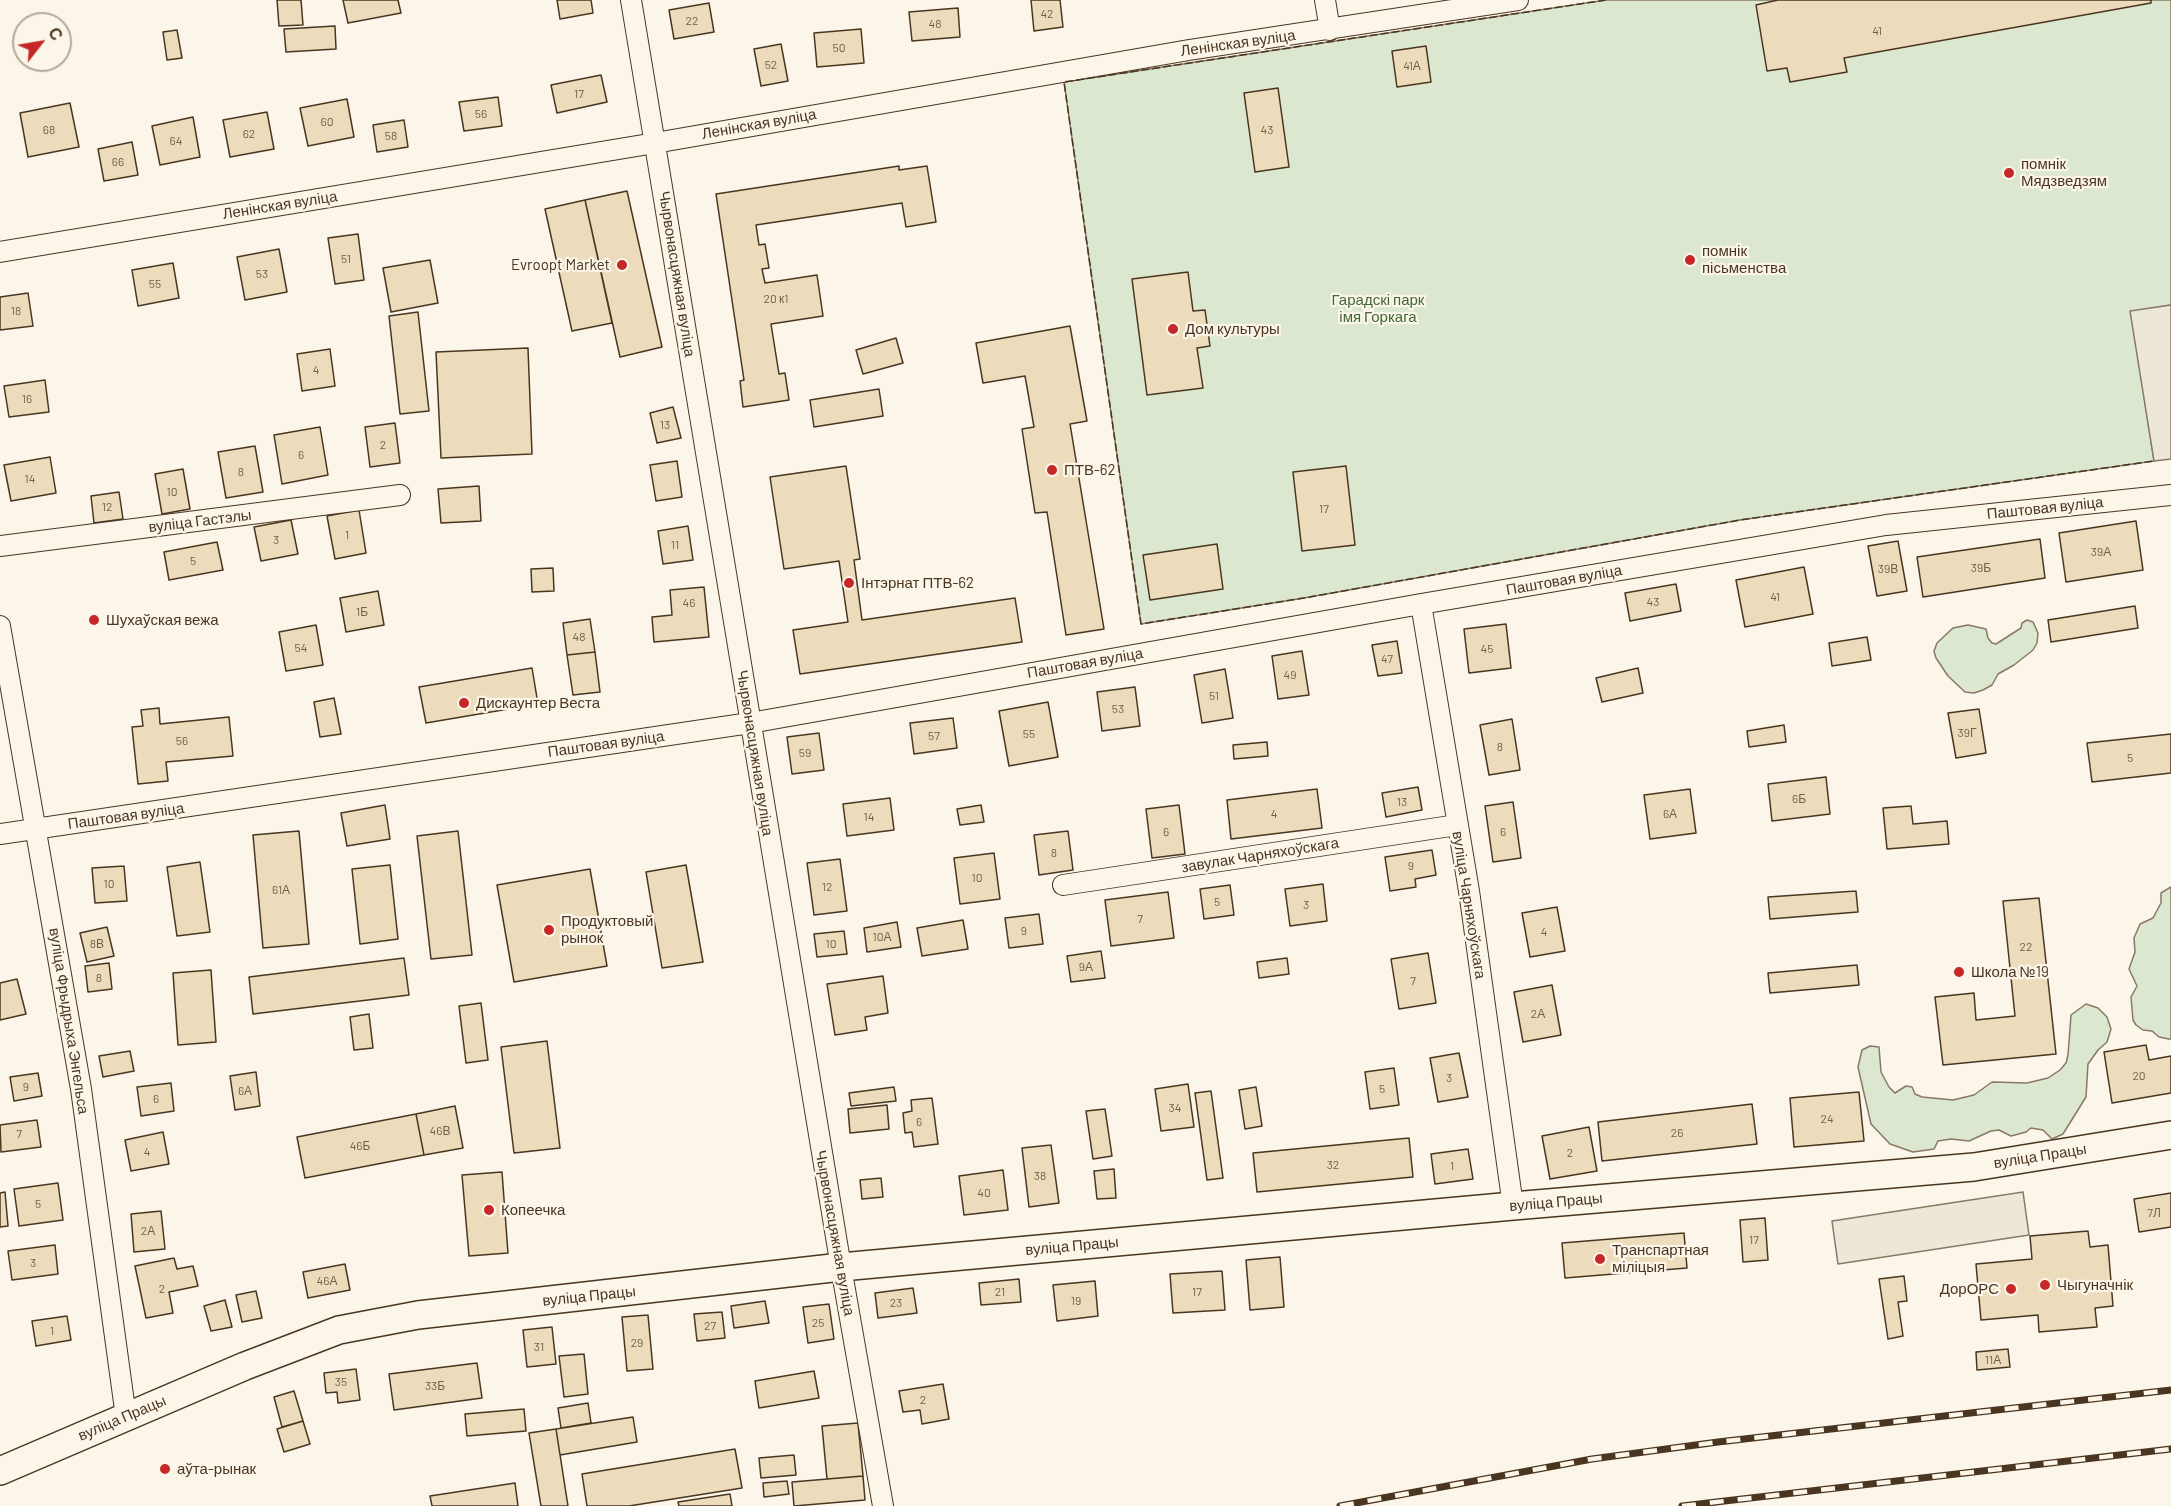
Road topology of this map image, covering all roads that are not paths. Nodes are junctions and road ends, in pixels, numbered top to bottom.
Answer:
1 (631, 0) edge
2 (1325, 0) edge
3 (1518, 0) edge
4 (1330, 30) junction
5 (655, 143) junction
6 (0, 252) edge
7 (400, 495) dead end
8 (2171, 495) edge
9 (0, 546) edge
10 (1421, 604) junction
11 (0, 626) edge
12 (750, 723) junction
13 (1457, 825) junction
14 (36, 829) junction
15 (0, 834) edge
16 (1063, 885) dead end
17 (2171, 1134) edge
18 (1513, 1206) junction
19 (841, 1267) junction
20 (126, 1417) junction
21 (0, 1471) edge
22 (883, 1506) edge

1 - 5 street, Чырвонасцяжная вуліца
2 - 4 street
3 - 4 street, Ленінская вуліца
4 - 5 street, Ленінская вуліца
5 - 6 street, Ленінская вуліца
5 - 12 street, Чырвонасцяжная вуліца
7 - 9 street, вуліца Гастэлы
8 - 10 street, Паштовая вуліца
10 - 12 street, Паштовая вуліца
10 - 13 street, вуліца Чарняхоўскага
11 - 14 street, вуліца Фрыдрыха Энгельса
12 - 14 street, Паштовая вуліца
12 - 19 street, Чырвонасцяжная вуліца
13 - 16 street, завулак Чарняхоўскага
13 - 18 street, вуліца Чарняхоўскага
14 - 15 street, Паштовая вуліца
14 - 20 street, вуліца Фрыдрыха Энгельса
17 - 18 main road, вуліца Працы
18 - 19 main road, вуліца Працы
19 - 20 main road, вуліца Працы
19 - 22 street, Чырвонасцяжная вуліца
20 - 21 main road, вуліца Працы

